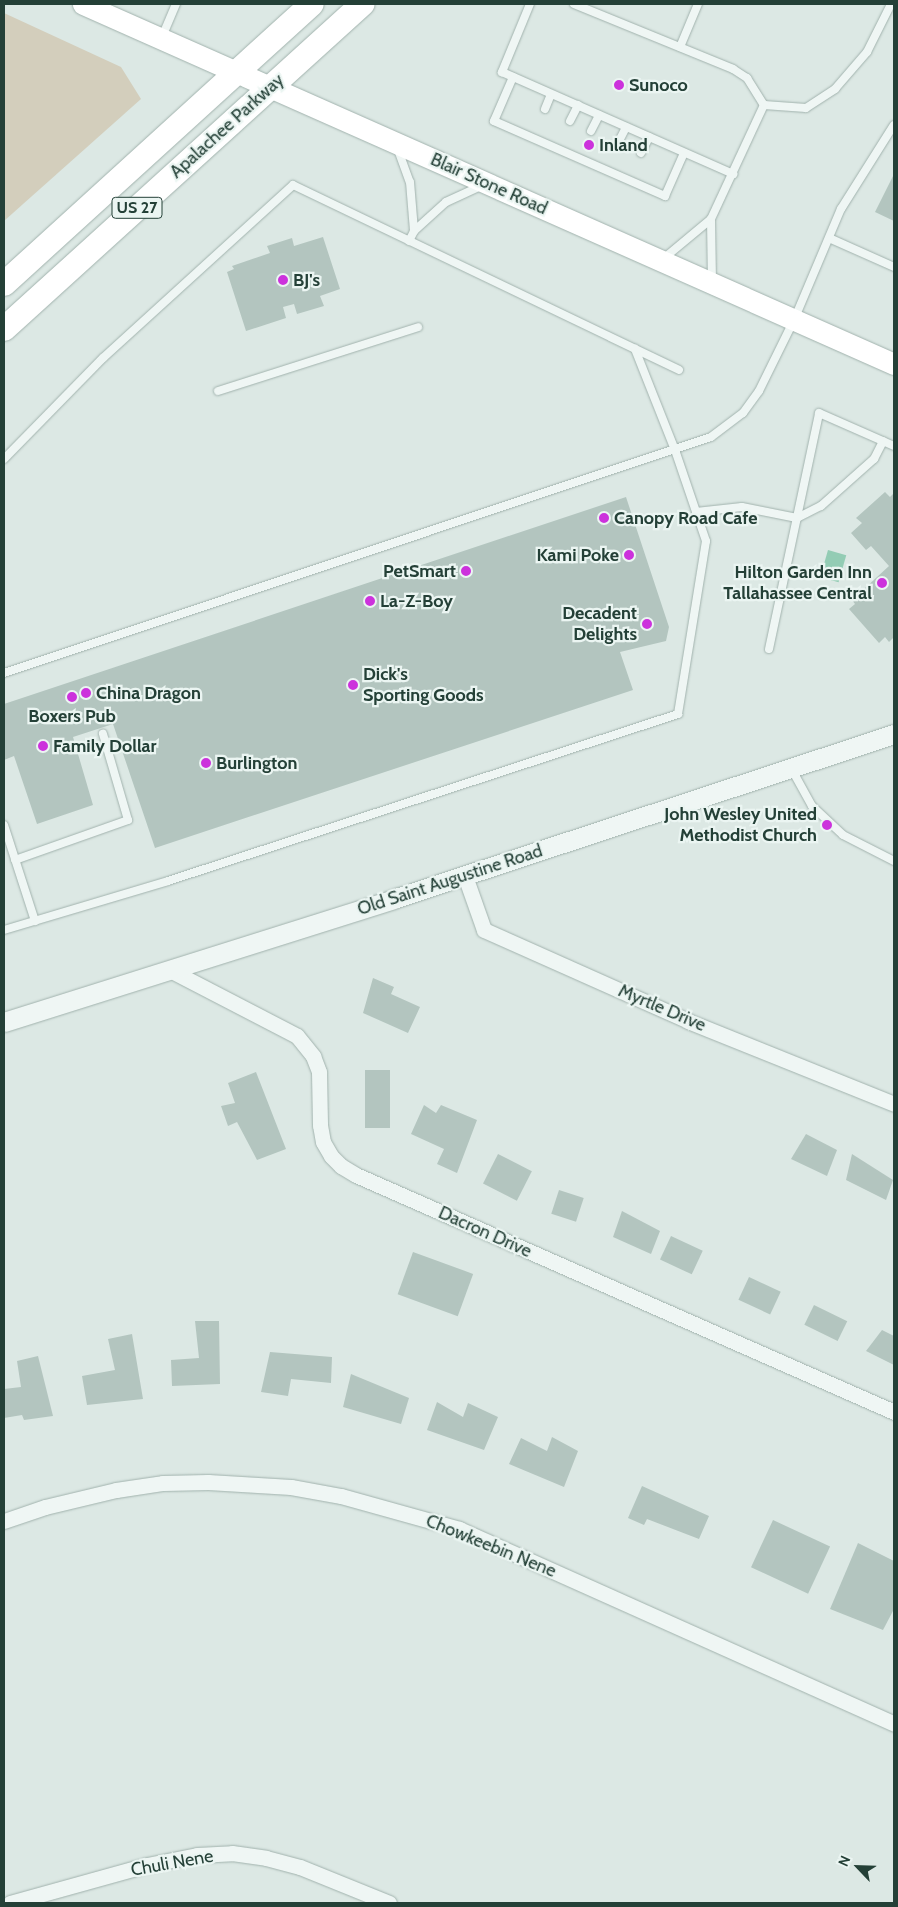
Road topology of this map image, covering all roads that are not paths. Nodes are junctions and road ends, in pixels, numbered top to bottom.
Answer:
1 (83, 4) edge
2 (176, 4) edge
3 (312, 4) edge
4 (362, 4) edge
5 (530, 4) edge
6 (574, 4) edge
7 (698, 4) edge
8 (892, 4) edge
9 (161, 39) junction
10 (680, 47) junction
11 (237, 72) junction
12 (513, 77) junction
13 (270, 87) junction
14 (552, 94) junction
15 (578, 105) junction
16 (764, 105) junction
17 (544, 110) dead end
18 (599, 114) junction
19 (570, 122) dead end
20 (894, 125) edge
21 (626, 127) junction
22 (591, 130) dead end
23 (649, 137) junction
24 (395, 142) junction
25 (618, 143) dead end
26 (582, 150) dead end
27 (641, 153) dead end
28 (684, 153) junction
29 (578, 158) junction
30 (609, 161) dead end
31 (606, 170) junction
32 (733, 174) junction
33 (488, 183) junction
34 (711, 220) junction
35 (414, 231) junction
36 (829, 238) junction
37 (409, 241) junction
38 (661, 261) junction
39 (894, 267) edge
40 (4, 284) edge
41 (712, 284) junction
42 (794, 320) junction
43 (418, 327) dead end
44 (4, 329) edge
45 (635, 348) junction
46 (894, 364) edge
47 (679, 370) dead end
48 (218, 391) dead end
49 (883, 441) junction
50 (894, 446) edge
51 (675, 450) junction
52 (4, 459) edge
53 (696, 512) junction
54 (797, 518) junction
55 (769, 649) dead end
56 (4, 673) edge
57 (103, 734) dead end
58 (894, 734) edge
59 (791, 768) junction
60 (4, 825) edge
61 (15, 860) junction
62 (894, 861) edge
63 (465, 876) junction
64 (35, 921) junction
65 (4, 930) edge
66 (168, 969) junction
67 (4, 1022) edge
68 (894, 1104) edge
69 (894, 1412) edge
70 (4, 1521) edge
71 (894, 1724) edge
72 (10, 1903) edge
73 (389, 1903) edge

1 - 9 main road, Blair Stone Road
2 - 9 lane
3 - 11 main road, Apalachee Parkway / US 27
4 - 13 main road, Apalachee Parkway / US 27
5 - 12 lane
6 - 10 lane
7 - 10 lane
8 - 16 lane
9 - 11 main road, Blair Stone Road
10 - 16 lane
11 - 13 main road, Blair Stone Road
11 - 40 main road, Apalachee Parkway / US 27
12 - 14 lane
12 - 29 lane
13 - 24 main road, Blair Stone Road
13 - 44 main road, Apalachee Parkway / US 27
14 - 15 lane
14 - 17 lane
15 - 18 lane
15 - 19 lane
16 - 32 lane
18 - 21 lane
18 - 22 lane
20 - 36 lane
21 - 23 lane
21 - 25 lane
23 - 27 lane
23 - 28 lane
24 - 33 main road, Blair Stone Road
24 - 35 lane
26 - 29 lane
28 - 31 lane
28 - 32 lane
29 - 31 lane
30 - 31 lane
32 - 34 lane
33 - 35 lane
33 - 38 main road, Blair Stone Road
34 - 38 lane
34 - 41 lane
35 - 37 lane
36 - 39 lane
36 - 42 lane
37 - 45 lane
37 - 52 lane
38 - 41 main road, Blair Stone Road
41 - 42 main road, Blair Stone Road
42 - 46 main road, Blair Stone Road
42 - 51 lane
43 - 48 lane
45 - 47 lane
45 - 51 lane
49 - 50 lane
49 - 54 lane
49 - 54 lane
51 - 53 lane
51 - 56 lane
53 - 54 lane
53 - 64 lane
54 - 55 lane
57 - 61 lane
58 - 59 street, Old Saint Augustine Road
59 - 62 lane
59 - 63 street, Old Saint Augustine Road
60 - 61 lane
61 - 64 lane
63 - 66 street, Old Saint Augustine Road
63 - 68 street, Myrtle Drive
64 - 65 lane
66 - 67 street, Old Saint Augustine Road
66 - 69 street, Dacron Drive
70 - 71 street, Chowkeebin Nene
72 - 73 street, Chuli Nene

